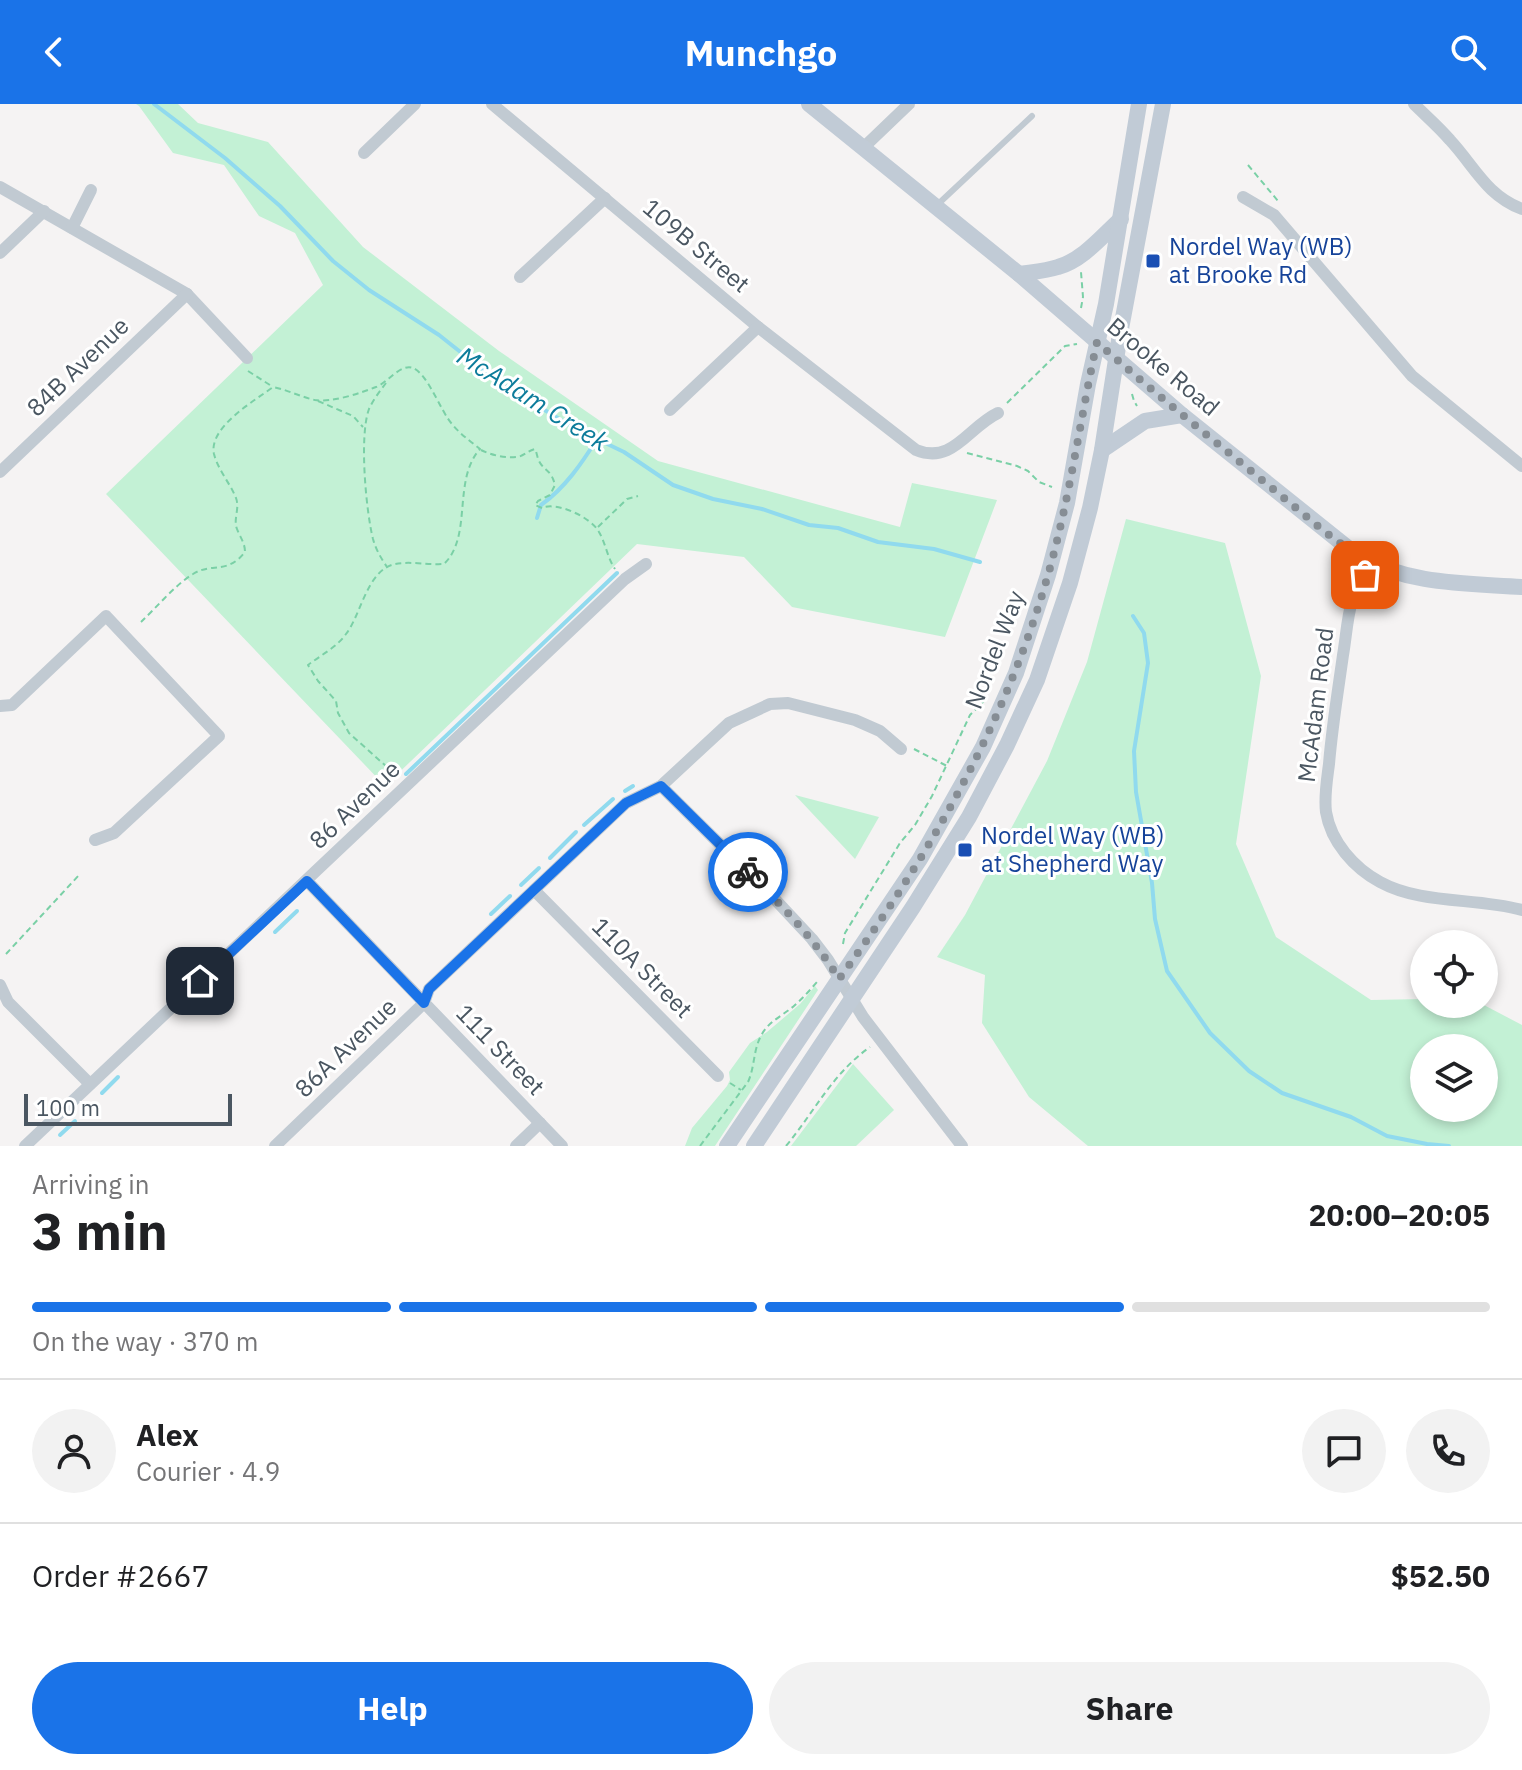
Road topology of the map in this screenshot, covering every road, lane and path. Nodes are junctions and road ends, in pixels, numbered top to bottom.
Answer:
1 (415, 104) edge
2 (492, 104) edge
3 (809, 104) edge
4 (909, 104) edge
5 (1139, 104) edge
6 (1163, 104) edge
7 (1414, 104) edge
8 (1032, 116) dead end
9 (863, 148) junction
10 (364, 153) dead end
11 (1248, 165) dead end
12 (0, 187) edge
13 (91, 190) dead end
14 (1243, 197) dead end
15 (605, 198) junction
16 (936, 206) junction
17 (1283, 207) dead end
18 (1522, 209) edge
19 (44, 211) junction
20 (1121, 219) junction
21 (72, 228) junction
22 (0, 253) edge
23 (1080, 263) dead end
24 (1019, 274) junction
25 (520, 277) dead end
26 (187, 294) junction
27 (1081, 308) dead end
28 (758, 327) junction
29 (1097, 342) junction
30 (1078, 344) dead end
31 (1116, 359) junction
32 (244, 362) joint
33 (392, 377) junction
34 (273, 387) junction
35 (1125, 392) dead end
36 (1132, 393) dead end
37 (317, 400) junction
38 (1134, 401) junction
39 (670, 410) dead end
40 (998, 413) joint
41 (1142, 413) dead end
42 (1182, 415) junction
43 (365, 429) junction
44 (957, 445) junction
45 (480, 449) junction
46 (1102, 450) junction
47 (1522, 466) edge
48 (0, 472) edge
49 (1057, 490) dead end
50 (638, 496) dead end
51 (597, 528) junction
52 (646, 564) dead end
53 (1371, 564) junction
54 (387, 567) junction
55 (619, 573) dead end
56 (1522, 587) edge
57 (141, 622) dead end
58 (770, 689) dead end
59 (991, 695) dead end
60 (770, 704) junction
61 (0, 706) edge
62 (901, 749) joint
63 (947, 766) junction
64 (399, 777) dead end
65 (661, 786) junction
66 (95, 840) dead end
67 (80, 874) dead end
68 (307, 881) junction
69 (534, 890) junction
70 (1522, 910) edge
71 (843, 947) dead end
72 (6, 954) dead end
73 (839, 979) junction
74 (820, 980) dead end
75 (0, 985) edge
76 (851, 998) junction
77 (424, 1003) junction
78 (880, 1039) junction
79 (718, 1076) joint
80 (90, 1084) junction
81 (743, 1090) junction
82 (540, 1123) junction
83 (25, 1146) edge
84 (275, 1146) edge
85 (516, 1146) edge
86 (562, 1146) edge
87 (700, 1146) edge
88 (727, 1146) edge
89 (754, 1146) edge
90 (786, 1146) edge
91 (962, 1146) edge

1 - 10 street
2 - 15 street, 109B Street
3 - 9 main road, Brooke Road
4 - 9 street
5 - 20 main road, Nordel Way
6 - 31 main road, Nordel Way
7 - 18 street
8 - 16 lane
9 - 16 main road, Brooke Road
11 - 17 path
12 - 19 street
13 - 21 street
14 - 47 street
15 - 25 street
15 - 28 street, 109B Street
16 - 24 main road, Brooke Road
19 - 21 street
19 - 22 street
20 - 24 main road
20 - 29 main road, Nordel Way
21 - 26 street
23 - 27 path
24 - 29 main road, Brooke Road
26 - 32 street
26 - 48 street, 84B Avenue
28 - 39 street, 109B Street
28 - 44 street, 109B Street
29 - 31 main road, Brooke Road
29 - 73 main road, Nordel Way
30 - 40 path
31 - 42 main road, Brooke Road
31 - 46 main road, Nordel Way
32 - 34 path
33 - 37 path
33 - 43 path
33 - 45 path
34 - 37 path
34 - 57 path
35 - 38 path
36 - 38 path
37 - 43 path
38 - 41 path
40 - 44 street
42 - 46 main road
42 - 53 main road, Brooke Road
43 - 54 path
44 - 49 path
45 - 51 path
45 - 54 path
46 - 76 main road, Nordel Way
50 - 51 path
51 - 55 path
52 - 68 street, 86 Avenue
53 - 56 main road, Brooke Road
53 - 70 street, McAdam Road
54 - 64 path
58 - 60 street
59 - 63 path
60 - 62 street
60 - 65 street, 86A Avenue
61 - 66 street
62 - 63 path
63 - 71 path
65 - 69 street, 86A Avenue
65 - 73 street
67 - 72 path
68 - 77 street, 111 Street
68 - 80 street, 86 Avenue
69 - 77 street, 86A Avenue
69 - 79 street, 110A Street
73 - 76 street
73 - 88 main road, Nordel Way
74 - 81 path
75 - 80 street
76 - 78 street
76 - 89 main road, Nordel Way
77 - 82 street, 111 Street
77 - 84 street, 86A Avenue
78 - 90 path
78 - 91 street
79 - 81 path
80 - 83 street, 86 Avenue
81 - 87 path
82 - 85 street
82 - 86 street, 111 Street

